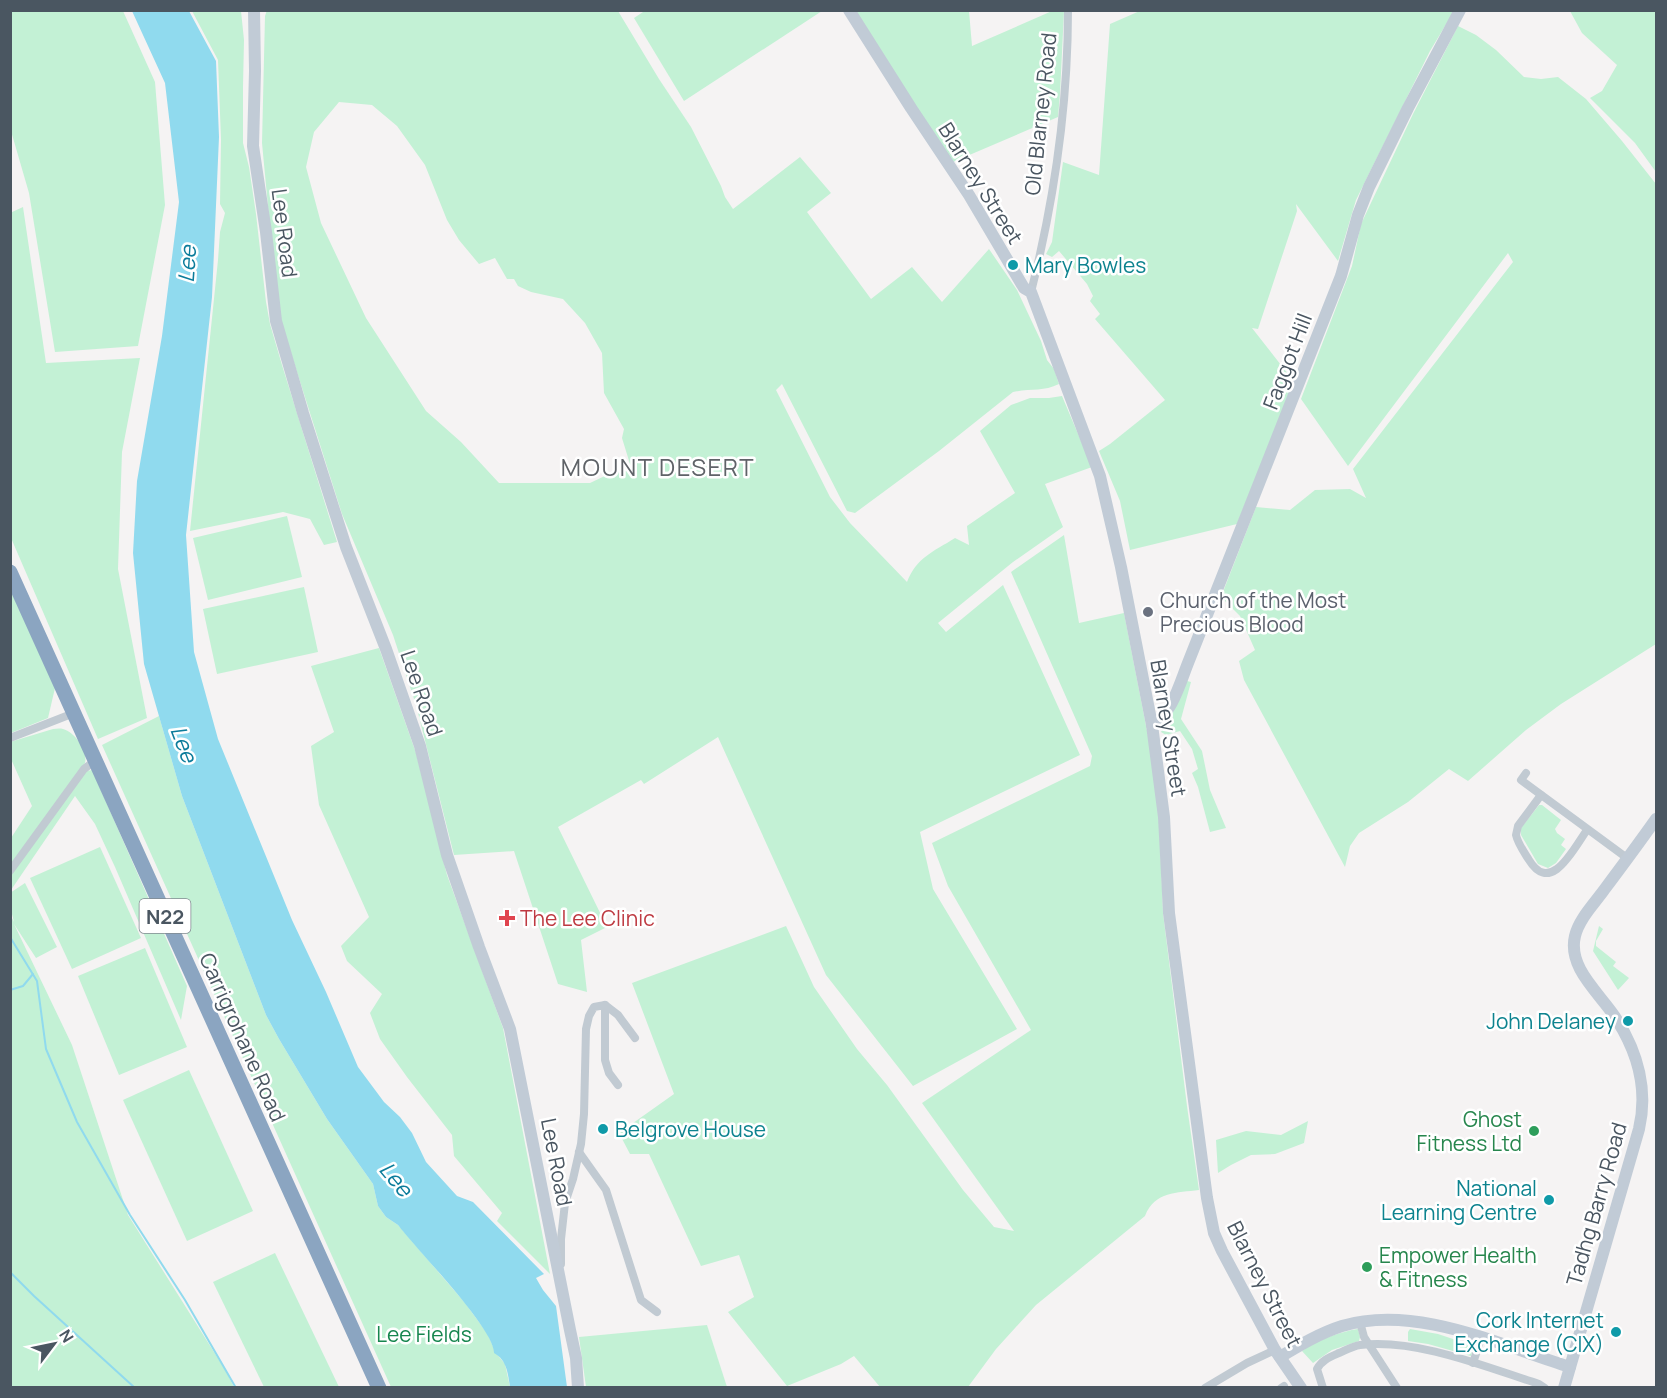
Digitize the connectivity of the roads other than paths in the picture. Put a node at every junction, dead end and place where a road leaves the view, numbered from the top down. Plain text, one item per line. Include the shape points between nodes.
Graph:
1 (254, 10) edge
2 (849, 10) edge
3 (1068, 10) edge
4 (1460, 10) edge
5 (1031, 292) junction
6 (10, 572) edge
7 (74, 713) junction
8 (1152, 725) junction
9 (10, 738) edge
10 (96, 760) junction
11 (1526, 773) dead end
12 (1541, 795) junction
13 (1656, 819) edge
14 (1587, 830) junction
15 (1627, 858) junction
16 (10, 871) edge
17 (605, 1005) junction
18 (635, 1038) dead end
19 (618, 1085) dead end
20 (579, 1152) junction
21 (560, 1276) junction
22 (657, 1312) dead end
23 (1360, 1322) junction
24 (1481, 1338) junction
25 (1370, 1345) junction
26 (1278, 1354) junction
27 (1473, 1363) junction
28 (1570, 1367) junction
29 (1218, 1384) edge
30 (379, 1388) edge
31 (578, 1388) edge
32 (1205, 1388) edge
33 (1301, 1388) edge
34 (1323, 1388) edge
35 (1397, 1388) edge
36 (1545, 1388) edge
37 (1564, 1388) edge

1 - 21 street, Lee Road via 253,146 276,321 346,547 420,746 447,855 510,1029
2 - 5 street, Blarney Street via 1024,288
3 - 5 street, Old Blarney Road via 1065,92 1057,154
4 - 8 street, Faggot Hill via 1369,187 1341,276 1188,663 1166,712
5 - 8 street, Blarney Street via 1105,490
6 - 7 highway, Carrigrohane Road / N22
7 - 9 street
7 - 10 highway, Carrigrohane Road / N22
8 - 26 street, Blarney Street via 1169,913 1207,1198 1216,1240
10 - 16 street via 84,769
10 - 30 highway, Carrigrohane Road / N22
11 - 12 street via 1521,780
12 - 14 street
12 - 14 street via 1518,826 1516,835 1536,869 1548,874 1558,869
13 - 15 street, Tadhg Barry Road
14 - 15 street
15 - 28 street, Tadhg Barry Road via 1574,938 1576,960 1582,972 1613,1013 1636,1059 1643,1103 1640,1127
17 - 18 street
17 - 19 street via 605,1060
17 - 20 street via 594,1007 586,1029
20 - 21 street via 565,1203
20 - 22 street via 606,1190 641,1300
21 - 31 street, Lee Road
23 - 24 street via 1411,1320
23 - 25 street
23 - 26 street via 1331,1330
24 - 27 street
24 - 28 street
25 - 27 street via 1404,1345
25 - 34 street via 1355,1346 1322,1362 1317,1369
25 - 35 street
26 - 29 street via 1247,1363
26 - 33 street, Blarney Street
27 - 36 street
28 - 37 street, Tadhg Barry Road
29 - 32 street

